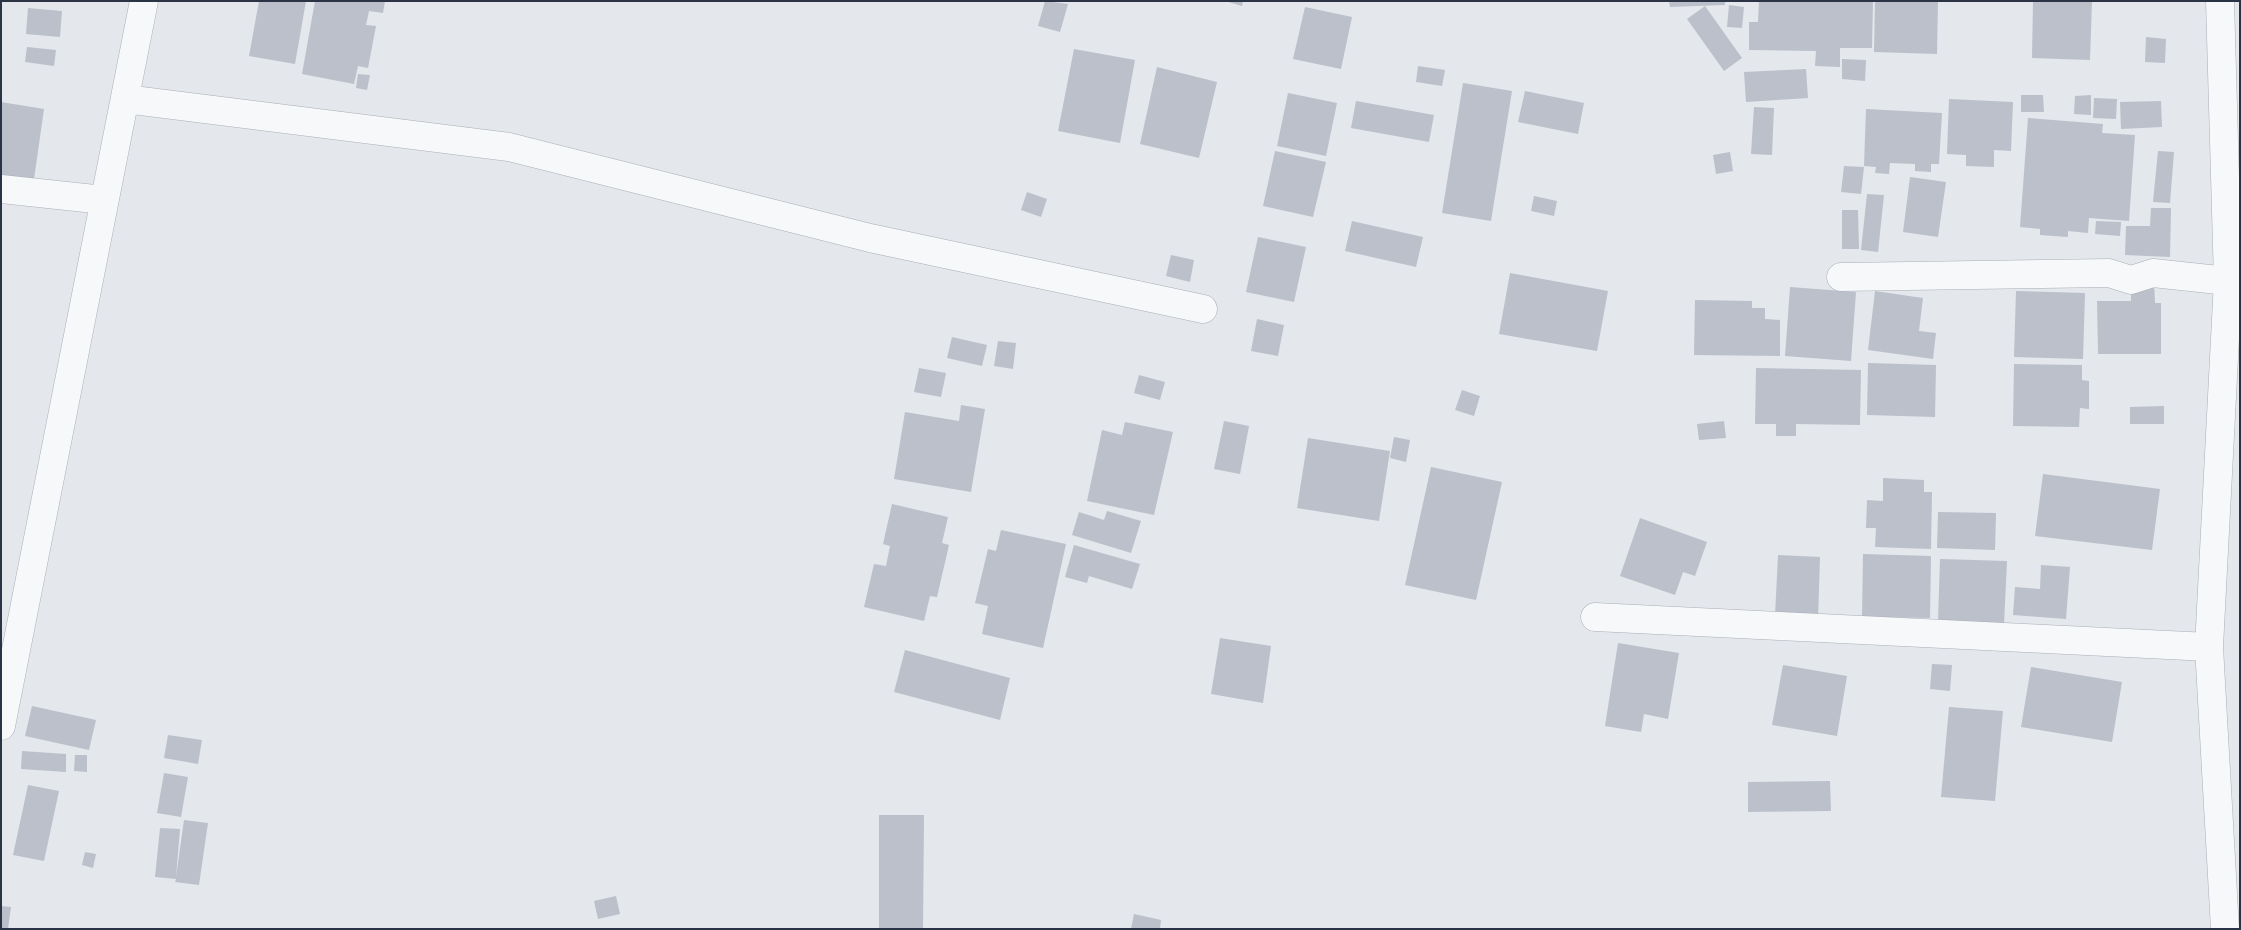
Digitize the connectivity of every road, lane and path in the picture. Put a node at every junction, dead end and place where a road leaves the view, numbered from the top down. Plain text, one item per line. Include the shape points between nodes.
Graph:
1 (144, 1) edge
2 (2220, 1) edge
3 (124, 99) junction
4 (1, 189) edge
5 (104, 200) junction
6 (1841, 277) dead end
7 (2228, 280) junction
8 (1203, 309) dead end
9 (1595, 617) dead end
10 (2209, 647) junction
11 (1, 726) edge
12 (2225, 929) edge

1 - 3 street
2 - 7 street
3 - 5 street
3 - 8 street via 509,147 870,238
4 - 5 street
5 - 11 street
6 - 7 street via 2109,273 2131,280 2153,273
7 - 10 street
9 - 10 street
10 - 12 street

